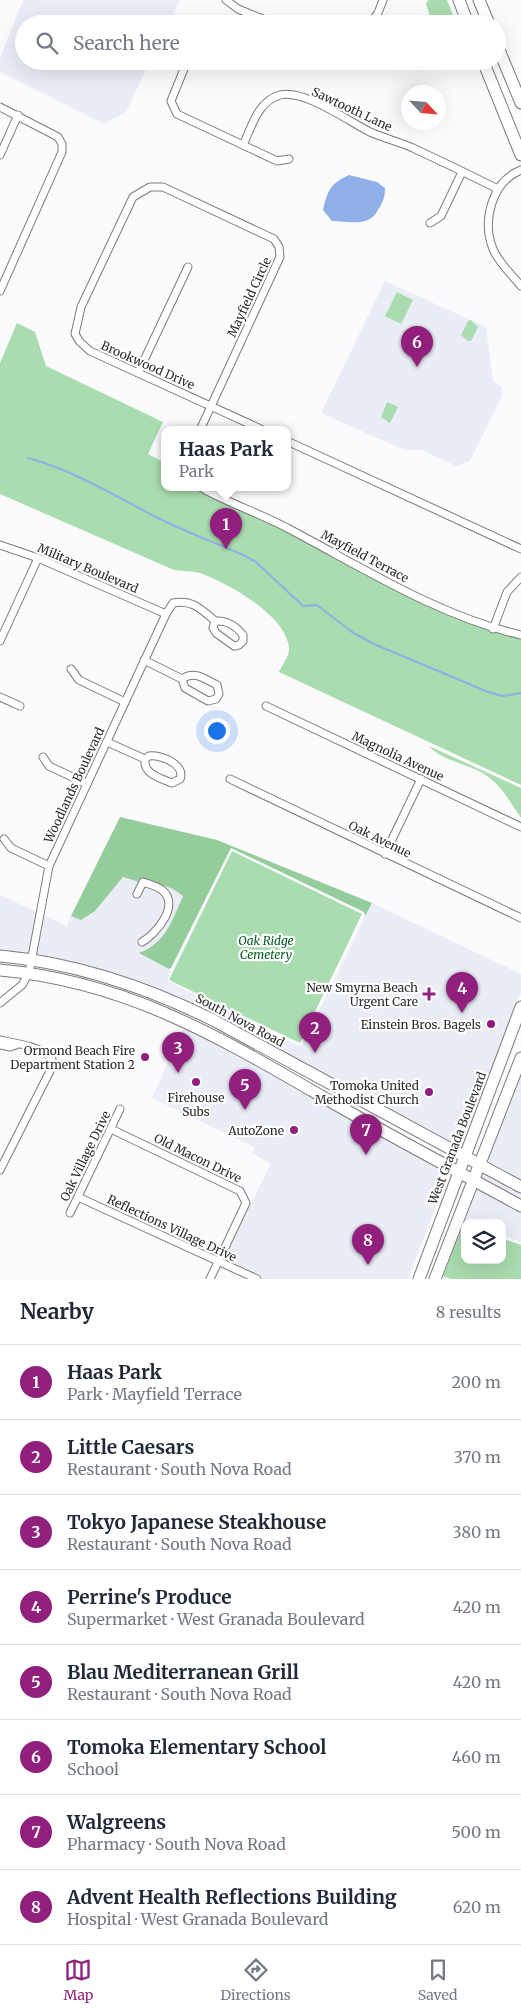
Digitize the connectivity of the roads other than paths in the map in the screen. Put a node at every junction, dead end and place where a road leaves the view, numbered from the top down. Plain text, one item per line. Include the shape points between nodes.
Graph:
1 (226, 0) edge
2 (383, 0) edge
3 (459, 0) edge
4 (479, 0) edge
5 (253, 15) edge
6 (377, 15) edge
7 (465, 15) edge
8 (485, 15) edge
9 (506, 67) edge
10 (185, 70) edge
11 (487, 70) edge
12 (521, 103) edge
13 (0, 106) edge
14 (18, 115) junction
15 (243, 145) junction
16 (521, 155) edge
17 (0, 156) edge
18 (289, 160) dead end
19 (521, 170) edge
20 (462, 172) junction
21 (150, 187) joint
22 (498, 189) junction
23 (430, 223) dead end
24 (188, 267) dead end
25 (2, 280) edge
26 (521, 286) edge
27 (0, 291) edge
28 (138, 372) junction
29 (211, 406) junction
30 (202, 426) edge
31 (254, 426) edge
32 (291, 443) edge
33 (208, 491) edge
34 (0, 545) edge
35 (521, 549) edge
36 (38, 558) junction
37 (521, 577) edge
38 (166, 614) junction
39 (215, 620) junction
40 (493, 629) junction
41 (521, 635) edge
42 (0, 641) edge
43 (144, 660) junction
44 (71, 669) dead end
45 (182, 679) junction
46 (0, 697) edge
47 (125, 702) junction
48 (20, 706) dead end
49 (266, 706) dead end
50 (107, 742) junction
51 (43, 757) dead end
52 (146, 759) junction
53 (230, 779) dead end
54 (421, 779) junction
55 (87, 784) junction
56 (521, 827) edge
57 (4, 839) dead end
58 (385, 854) junction
59 (49, 866) junction
60 (137, 894) dead end
61 (521, 918) edge
62 (142, 942) dead end
63 (0, 956) edge
64 (31, 960) junction
65 (0, 970) edge
66 (30, 973) junction
67 (0, 1003) edge
68 (521, 1007) edge
69 (189, 1008) junction
70 (183, 1020) junction
71 (0, 1040) edge
72 (0, 1045) edge
73 (16, 1045) junction
74 (521, 1058) edge
75 (519, 1072) edge
76 (303, 1085) junction
77 (334, 1086) junction
78 (120, 1109) dead end
79 (111, 1129) junction
80 (465, 1156) junction
81 (478, 1164) junction
82 (0, 1170) edge
83 (459, 1172) junction
84 (472, 1179) junction
85 (521, 1187) edge
86 (78, 1196) junction
87 (521, 1206) edge
88 (70, 1213) dead end
89 (218, 1261) junction
90 (210, 1279) edge
91 (257, 1279) edge
92 (419, 1279) edge
93 (434, 1279) edge

1 - 5 street
2 - 6 street
3 - 7 main road
4 - 8 main road
9 - 12 main road
10 - 15 street via 172,95 173,110
11 - 16 main road
13 - 14 street
14 - 17 street
14 - 25 street via 58,137 62,152
15 - 18 street via 277,161
15 - 20 street, Sawtooth Lane via 259,110 272,98 289,94
19 - 22 street
20 - 22 street, Sawtooth Lane
20 - 23 street via 441,216
21 - 28 street, Brookwood Drive via 133,196 81,307 75,334 90,351
21 - 29 street, Mayfield Circle via 163,187 274,239 280,247 280,257
22 - 26 street via 487,220 490,238 494,251
24 - 28 street
25 - 27 street
28 - 29 street, Brookwood Drive
29 - 30 street
29 - 31 street, Brookwood Drive
32 - 35 street
33 - 40 street, Mayfield Terrace via 288,528 416,596
34 - 36 street, Military Boulevard
36 - 38 street, Military Boulevard
36 - 42 street
37 - 40 street via 508,592
38 - 39 street via 173,603 184,600
38 - 43 street, Woodlands Boulevard
39 - 39 street via 213,628 216,633 234,646 243,641 238,628 225,620
40 - 41 street, Mayfield Terrace
43 - 45 street
43 - 47 street, Woodlands Boulevard
44 - 47 street via 80,680
45 - 45 street via 184,688 208,701 216,699 219,694 217,685 196,675
46 - 48 street
47 - 50 street, Woodlands Boulevard
49 - 54 street, Magnolia Avenue
50 - 52 street
50 - 55 street, Woodlands Boulevard
51 - 55 street via 49,766
52 - 52 street via 148,772 172,783 180,779 179,766 154,755
53 - 58 street, Oak Avenue
54 - 56 street, Magnolia Avenue
54 - 58 street
55 - 59 street, Woodlands Boulevard
57 - 59 street via 11,848
58 - 61 street, Oak Avenue
59 - 64 street, Woodlands Boulevard
60 - 62 street via 143,882 162,890 167,897 168,908 161,926
63 - 64 main road, South Nova Road
64 - 66 street, Woodlands Boulevard
64 - 69 main road, South Nova Road via 106,976
65 - 66 main road
66 - 67 street
66 - 70 main road via 108,990
68 - 80 main road, West Granada Boulevard
69 - 70 street
69 - 77 main road, South Nova Road
70 - 76 main road
71 - 73 street
72 - 73 street
73 - 82 street via 40,1049 52,1059 50,1071
74 - 75 main road
75 - 81 main road
76 - 77 main road
76 - 83 main road
77 - 80 main road, South Nova Road
78 - 79 street, Oak Village Drive
79 - 86 street, Oak Village Drive
79 - 89 street, Old Macon Drive via 240,1191 246,1203
80 - 81 main road, South Nova Road
80 - 83 main road, West Granada Boulevard
81 - 84 main road
81 - 85 main road, South Nova Road
83 - 84 main road
83 - 92 main road, West Granada Boulevard
84 - 87 main road
84 - 93 main road
86 - 88 street, Oak Village Drive
86 - 89 street, Reflections Village Drive
89 - 90 street, Old Macon Drive
89 - 91 street, Reflections Village Drive

